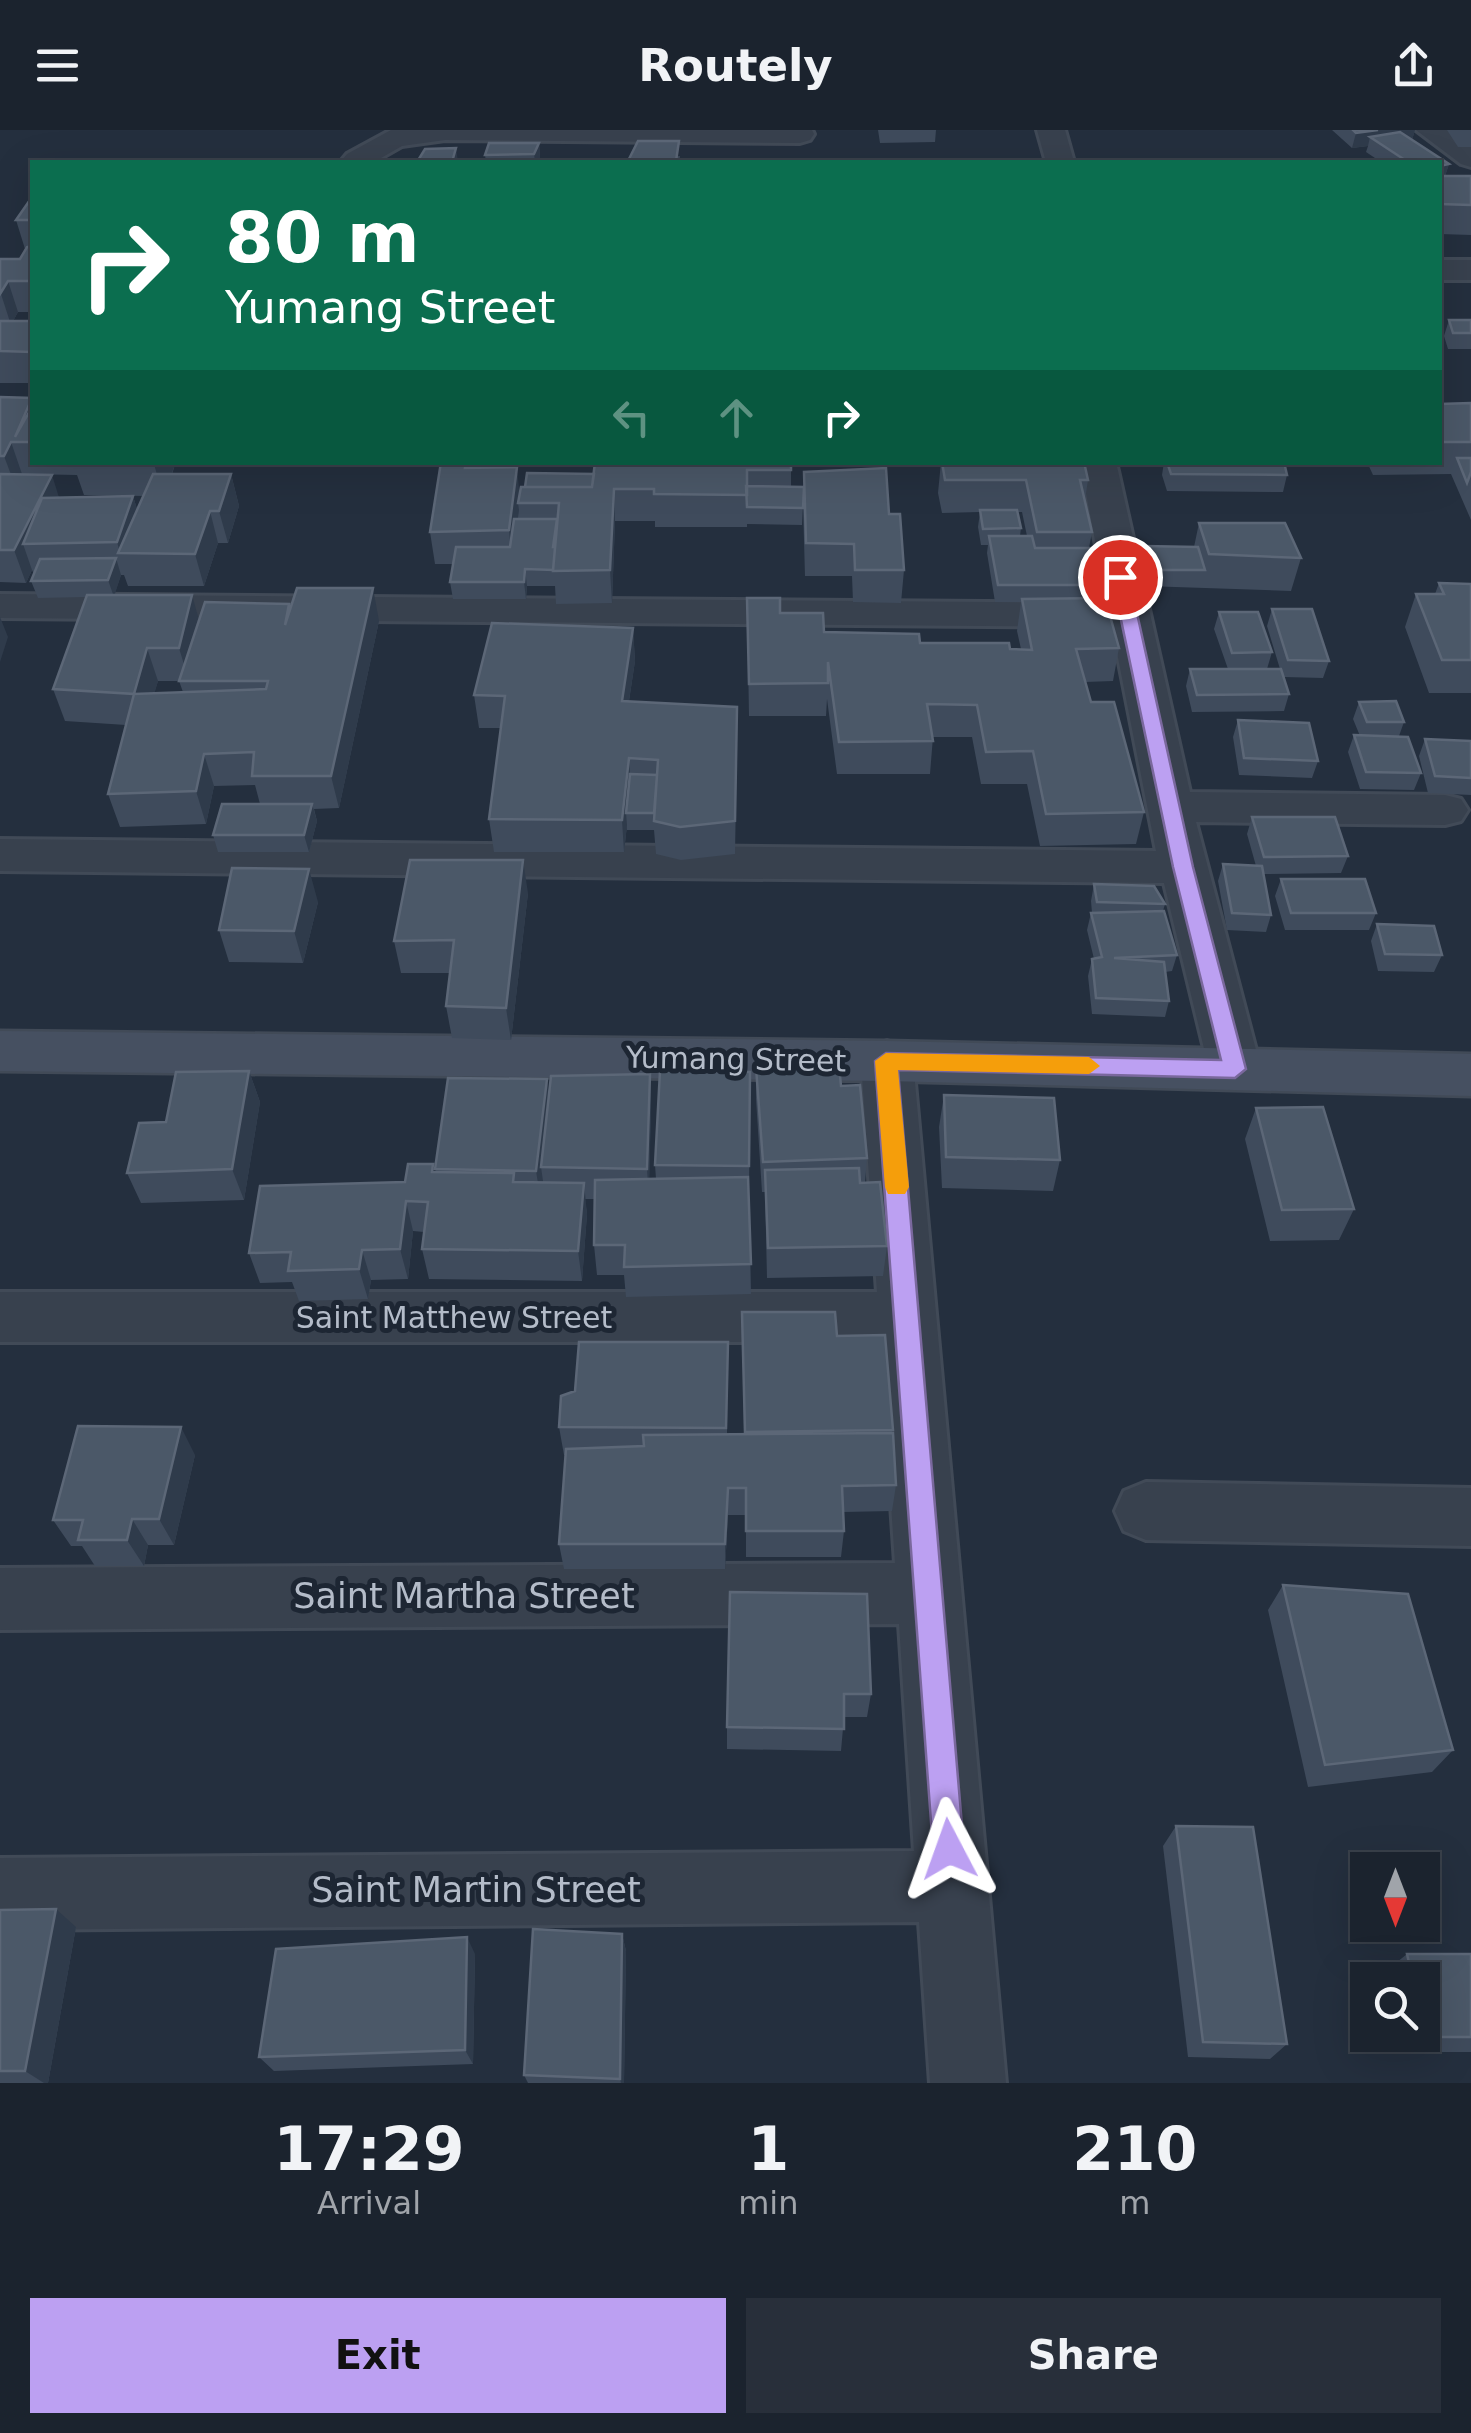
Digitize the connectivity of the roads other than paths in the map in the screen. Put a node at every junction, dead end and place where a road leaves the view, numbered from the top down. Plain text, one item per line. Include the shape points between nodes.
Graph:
1 (1051, 130) edge
2 (1430, 130) edge
3 (800, 142) edge
4 (1471, 158) edge
5 (357, 160) dead end
6 (1059, 160) edge
7 (1442, 270) edge
8 (1471, 270) edge
9 (1099, 465) edge
10 (0, 606) edge
11 (1128, 615) junction
12 (1171, 806) junction
13 (1445, 810) dead end
14 (0, 855) edge
15 (1183, 867) junction
16 (0, 1051) edge
17 (886, 1061) junction
18 (1235, 1069) junction
19 (1471, 1075) edge
20 (0, 1317) edge
21 (907, 1317) junction
22 (1146, 1512) dead end
23 (1471, 1516) edge
24 (929, 1593) junction
25 (0, 1599) edge
26 (952, 1886) junction
27 (0, 1894) edge
28 (968, 2083) edge

1 - 6 street
2 - 4 street
3 - 5 street via 434,132 394,138
7 - 8 street
9 - 11 street
10 - 11 street
11 - 12 street
12 - 13 street
12 - 15 street
14 - 15 street
15 - 18 street
16 - 17 main road, Yumang Street
17 - 18 main road, Yumang Street
17 - 21 street
18 - 19 main road, Yumang Street
20 - 21 street, Saint Matthew Street
21 - 24 street
22 - 23 street
24 - 25 street, Saint Martha Street
24 - 26 street
26 - 27 street, Saint Martin Street
26 - 28 street

